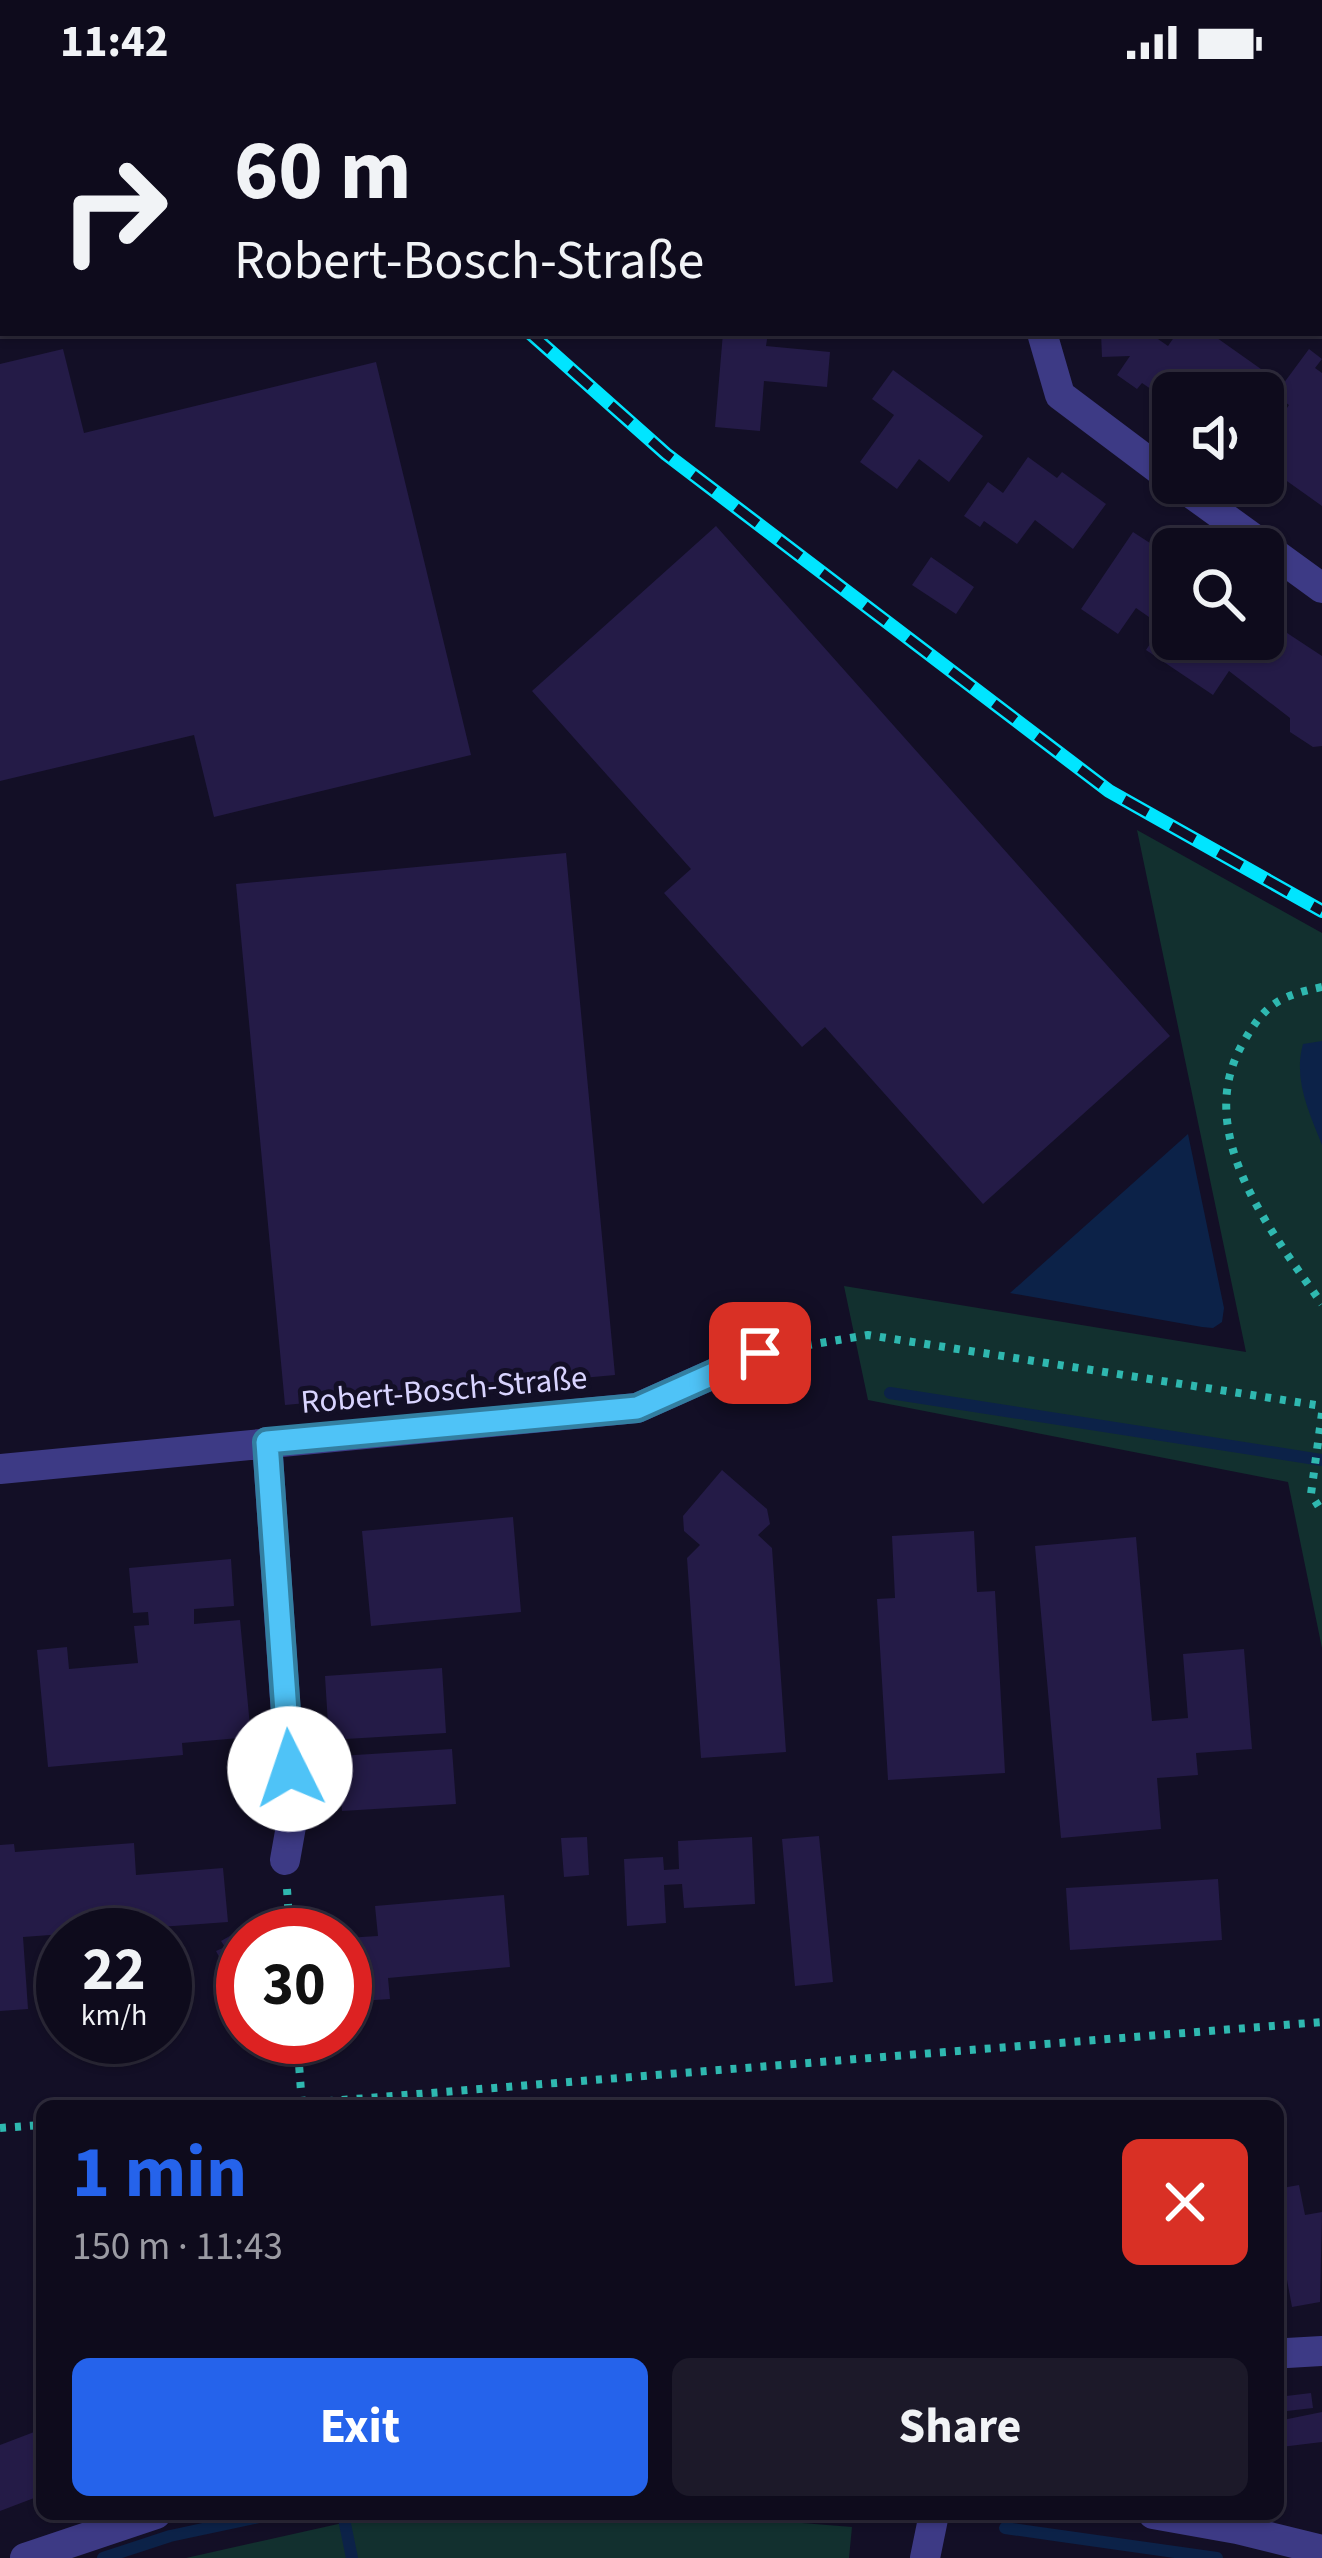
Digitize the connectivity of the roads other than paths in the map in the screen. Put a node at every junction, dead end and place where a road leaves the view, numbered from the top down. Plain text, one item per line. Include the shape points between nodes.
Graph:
1 (1043, 336) edge
2 (1152, 465) edge
3 (1206, 504) edge
4 (1322, 587) edge
5 (760, 1353) road end
6 (267, 1442) junction
7 (0, 1469) edge
8 (285, 1860) road end
9 (1322, 2350) edge
10 (1287, 2353) dead end
11 (138, 2520) edge
12 (933, 2520) edge
13 (1187, 2520) edge
14 (1322, 2550) edge
15 (25, 2558) edge
16 (925, 2558) edge

1 - 2 street via 1060,395
3 - 4 street
5 - 6 street, Robert-Bosch-Straße via 637,1408
6 - 7 street, Robert-Bosch-Straße
6 - 8 street, Robert-Bosch-Straße via 293,1815
9 - 10 street
11 - 15 street
12 - 16 street
13 - 14 street

